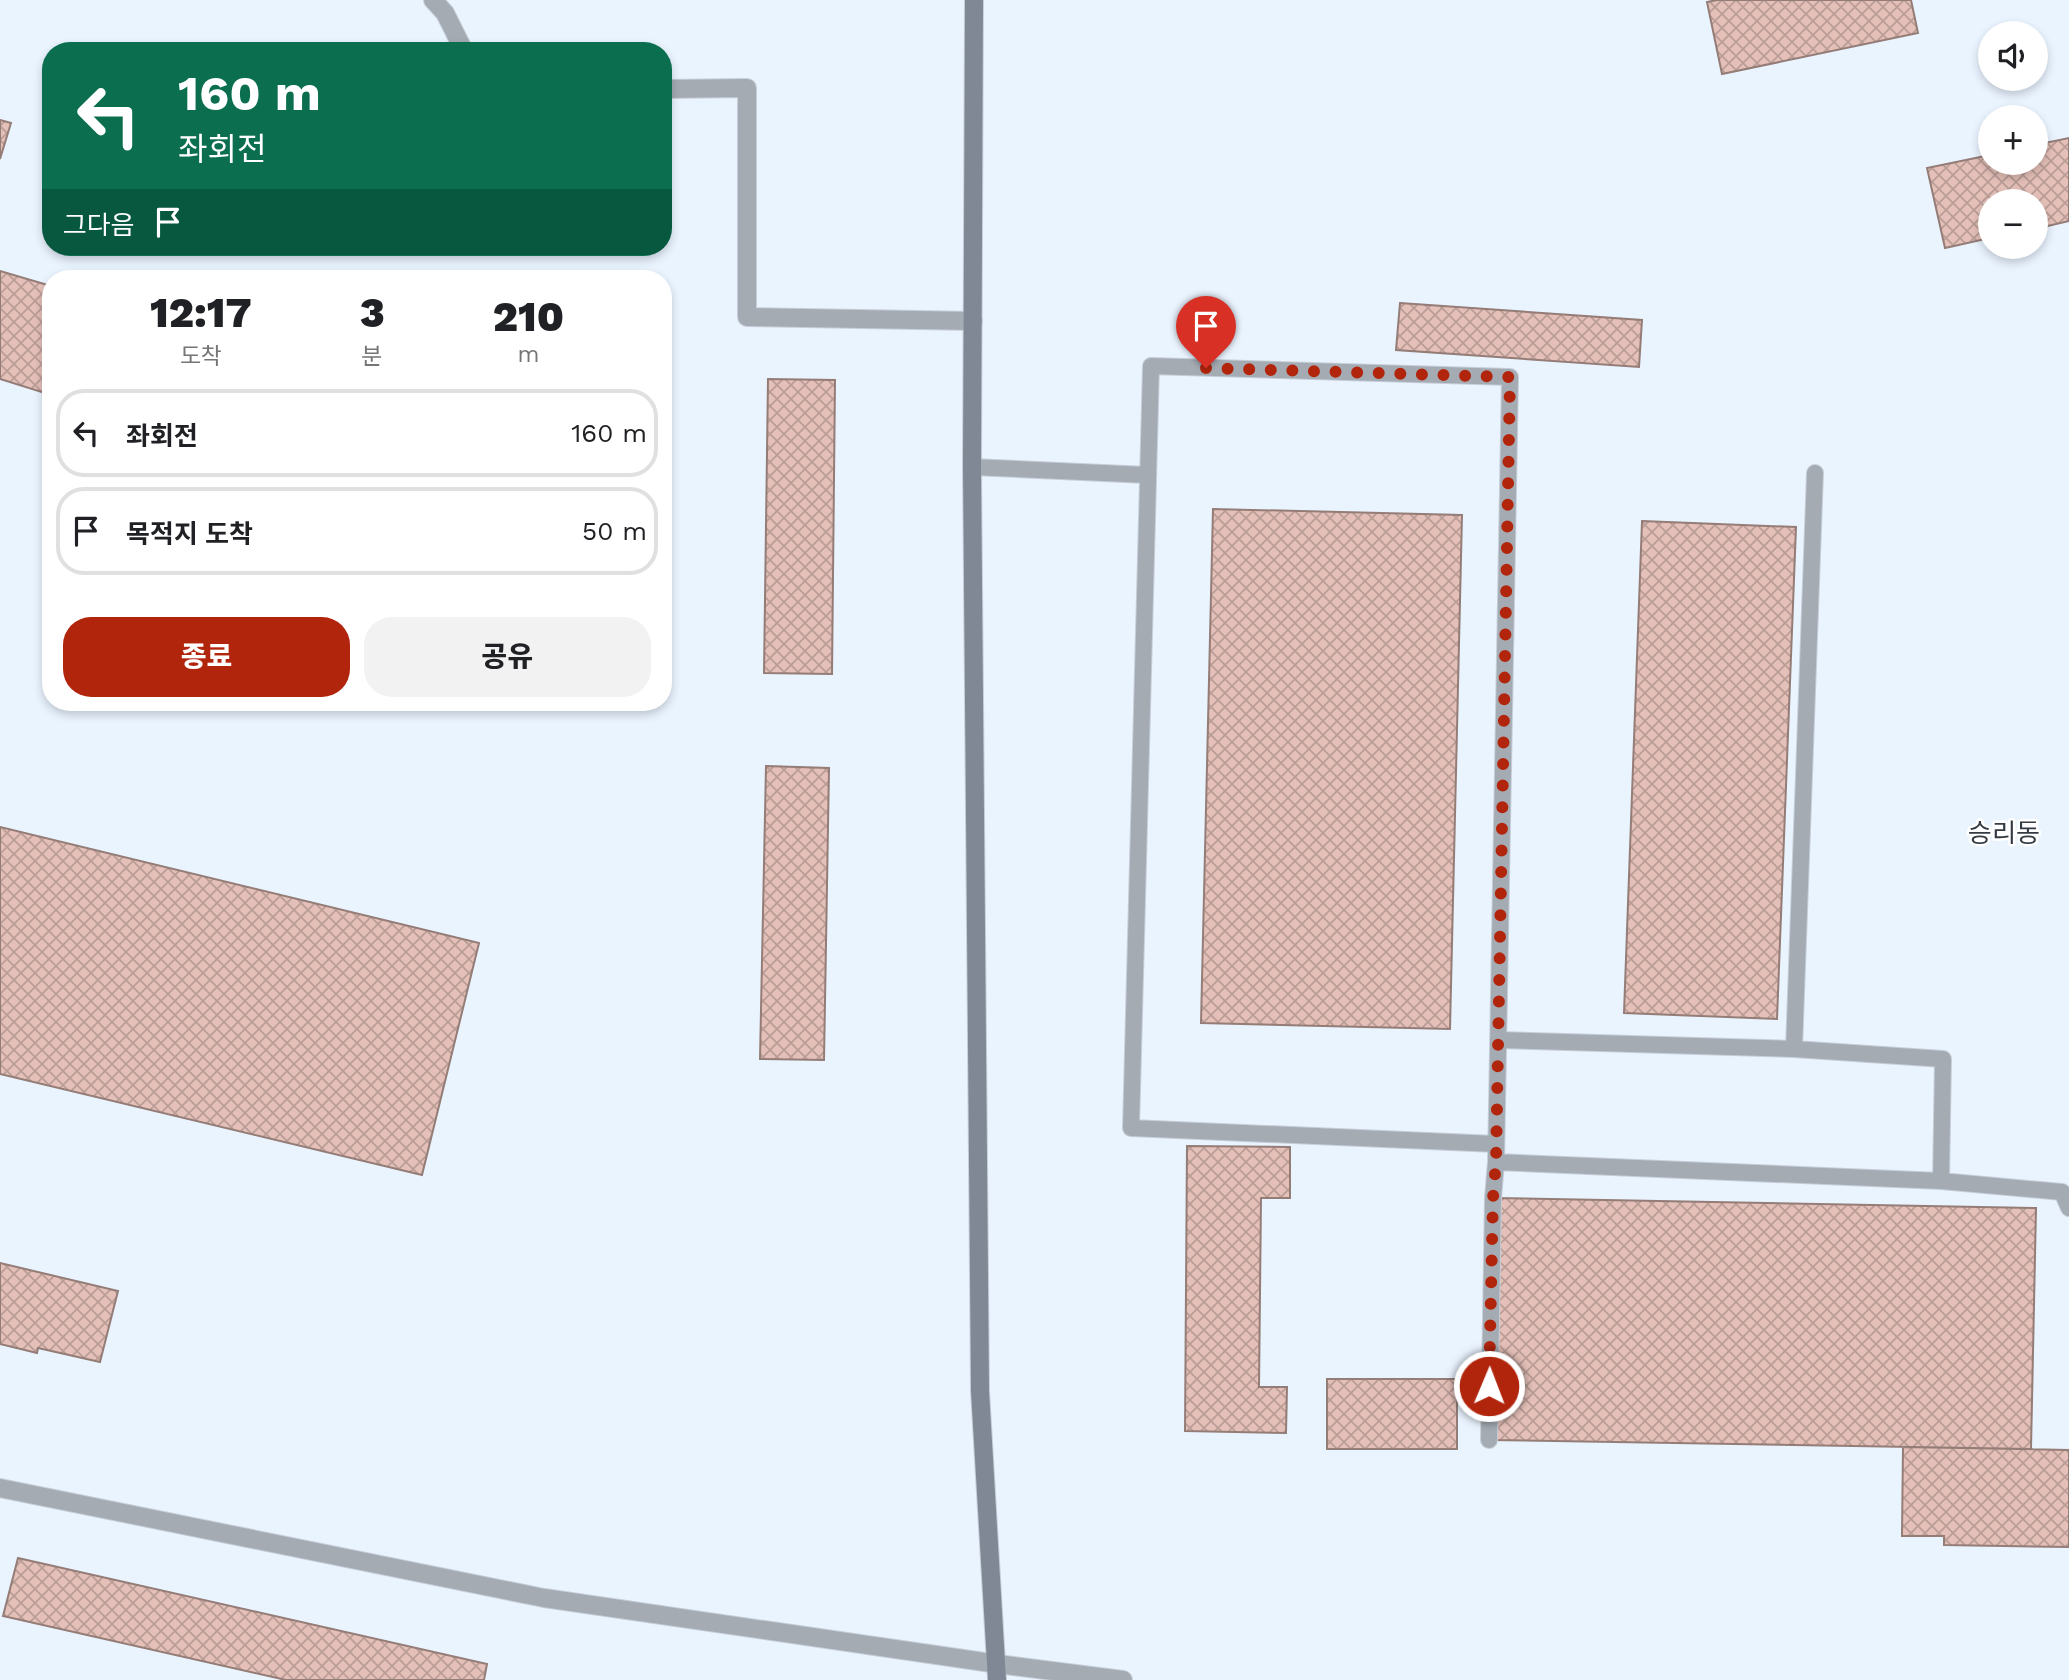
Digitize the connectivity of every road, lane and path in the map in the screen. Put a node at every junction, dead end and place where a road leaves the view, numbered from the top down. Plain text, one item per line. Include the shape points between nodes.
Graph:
1 (433, 0) edge
2 (974, 0) edge
3 (460, 42) edge
4 (672, 89) edge
5 (973, 321) junction
6 (972, 467) junction
7 (1815, 473) dead end
8 (1147, 475) junction
9 (1498, 1040) junction
10 (1794, 1049) junction
11 (1496, 1144) junction
12 (1496, 1162) junction
13 (1941, 1181) junction
14 (2069, 1208) edge
15 (1489, 1440) dead end
16 (0, 1488) edge
17 (998, 1672) edge
18 (1123, 1680) edge

1 - 3 street
2 - 5 main road
4 - 5 street via 747,88 747,317
5 - 6 main road
6 - 8 lane
6 - 17 main road via 980,1391
7 - 10 lane
8 - 9 lane via 1151,366 1510,377
8 - 11 lane via 1131,1128
9 - 10 lane
9 - 11 lane
10 - 13 lane via 1943,1059
11 - 12 lane
12 - 13 lane
12 - 15 lane
13 - 14 lane via 2062,1192
16 - 17 street via 544,1598
17 - 18 street

